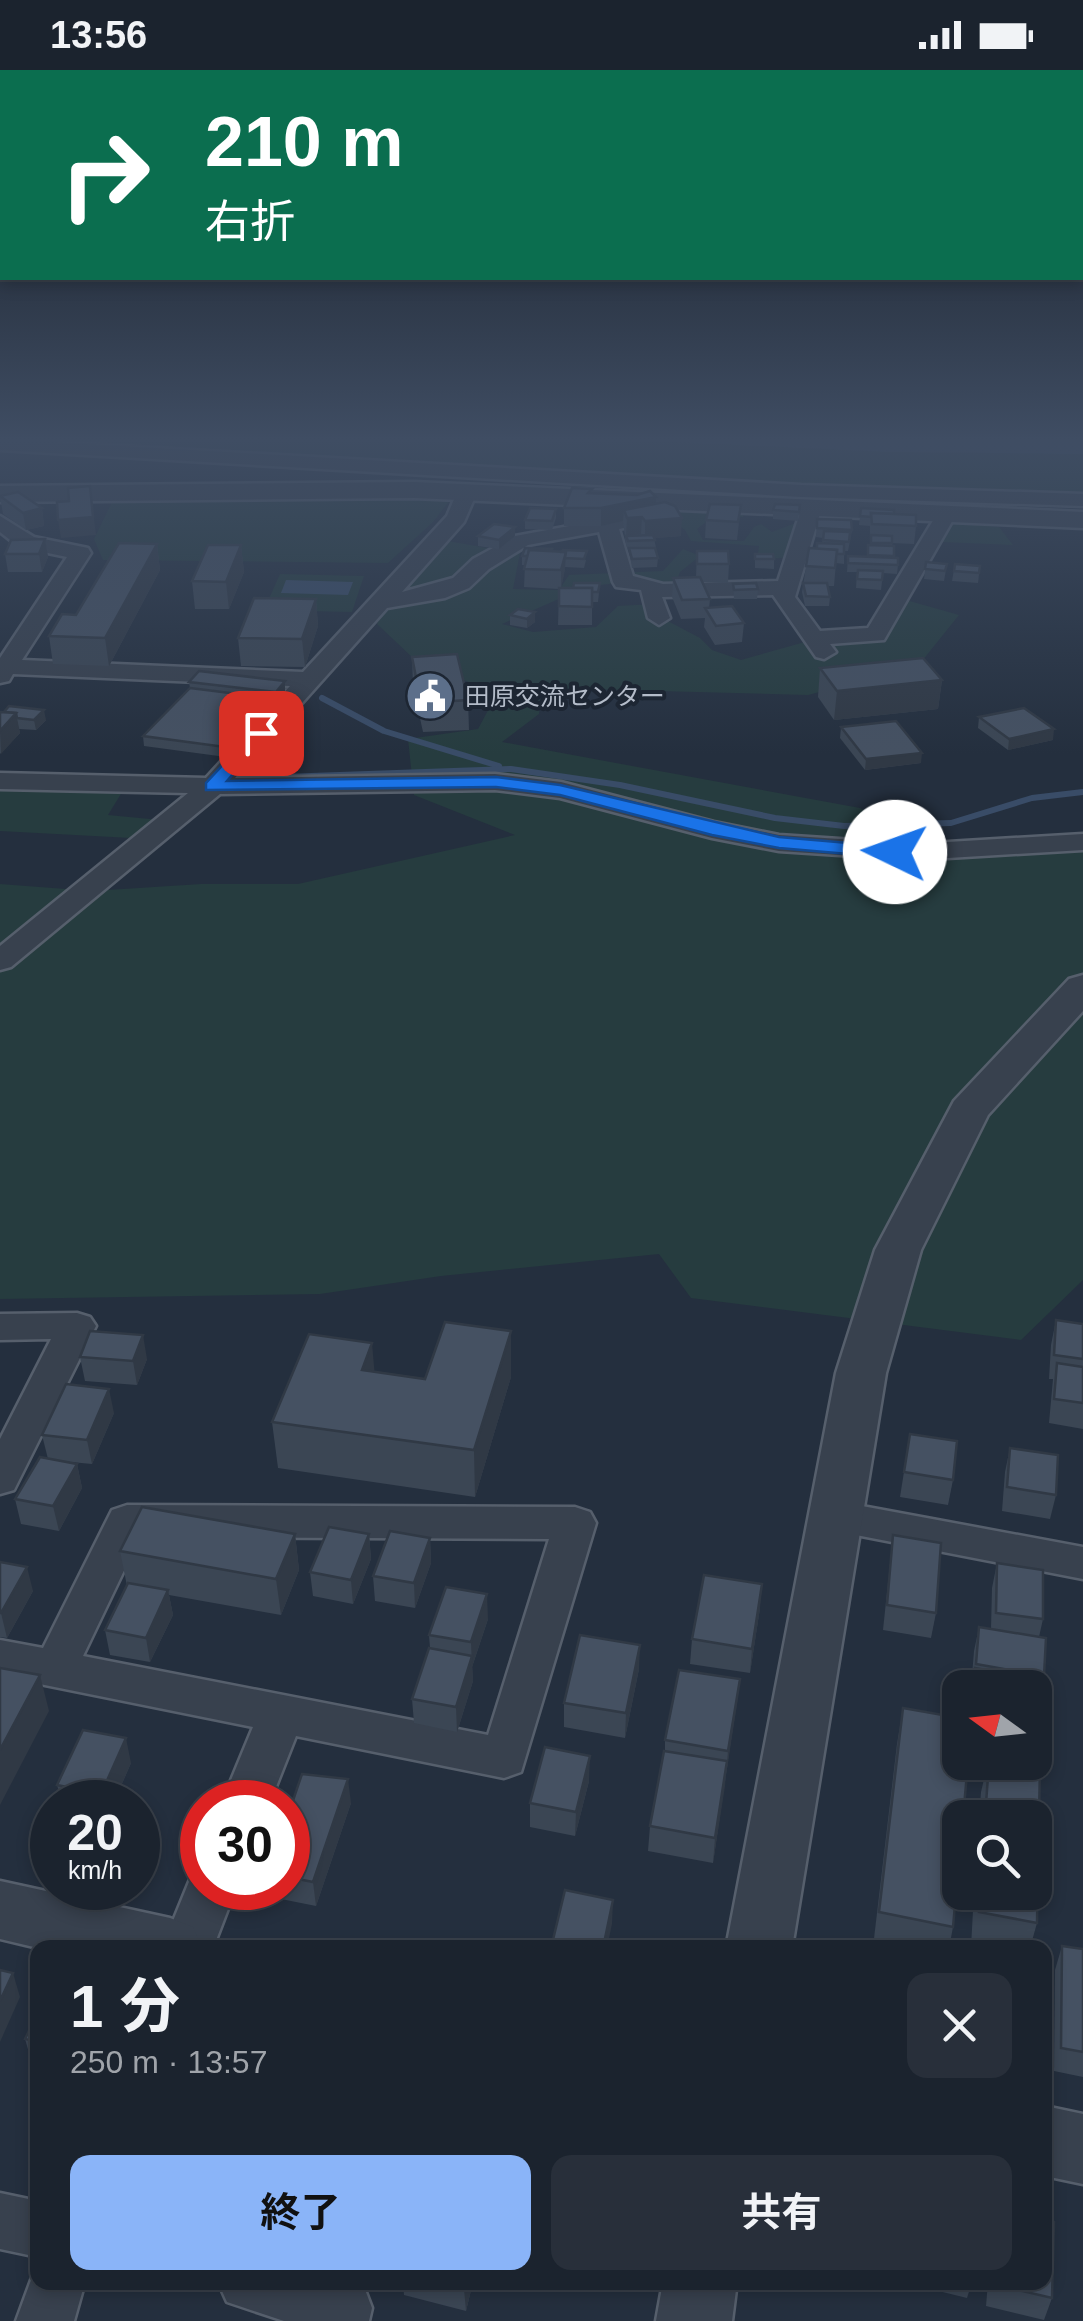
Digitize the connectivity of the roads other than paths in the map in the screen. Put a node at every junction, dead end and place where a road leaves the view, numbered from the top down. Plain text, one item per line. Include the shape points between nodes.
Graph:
1 (37, 544) edge
2 (433, 544) edge
3 (515, 544) edge
4 (613, 544) edge
5 (801, 544) edge
6 (929, 544) edge
7 (787, 588) junction
8 (652, 591) junction
9 (377, 602) junction
10 (659, 618) dead end
11 (4, 671) edge
12 (310, 680) junction
13 (0, 781) edge
14 (212, 786) junction
15 (1083, 842) edge
16 (0, 962) edge
17 (1083, 986) edge
18 (0, 1326) edge
19 (0, 1479) edge
20 (835, 1517) junction
21 (1083, 1562) edge
22 (0, 1658) edge
23 (55, 1669) junction
24 (282, 1713) junction
25 (255, 1780) edge
26 (0, 1910) edge
27 (202, 1910) edge
28 (134, 1940) edge
29 (190, 1940) edge
30 (760, 1940) edge
31 (1052, 2142) edge
32 (1083, 2149) edge
33 (0, 2221) edge
34 (30, 2227) edge
35 (54, 2290) edge
36 (276, 2290) edge
37 (699, 2290) edge
38 (46, 2321) edge
39 (340, 2321) edge
40 (694, 2321) edge

1 - 11 street via 80,553
2 - 9 street
3 - 9 street via 461,583
4 - 8 street via 624,582 654,585
5 - 7 street
6 - 7 street via 876,636 819,645 784,597
7 - 8 street
8 - 10 street
9 - 12 street
11 - 12 street
12 - 14 street
13 - 14 street
14 - 15 street via 496,782 560,790 779,843 852,850
14 - 16 street
17 - 20 street via 969,1110 898,1250 861,1374
18 - 19 street via 76,1326
20 - 21 street
20 - 30 street
22 - 23 street
23 - 24 street
23 - 24 street via 127,1521 575,1523 504,1758
24 - 25 street
26 - 28 street
27 - 29 street
31 - 32 street
33 - 34 street
35 - 38 street
36 - 39 street via 342,2308
37 - 40 street

